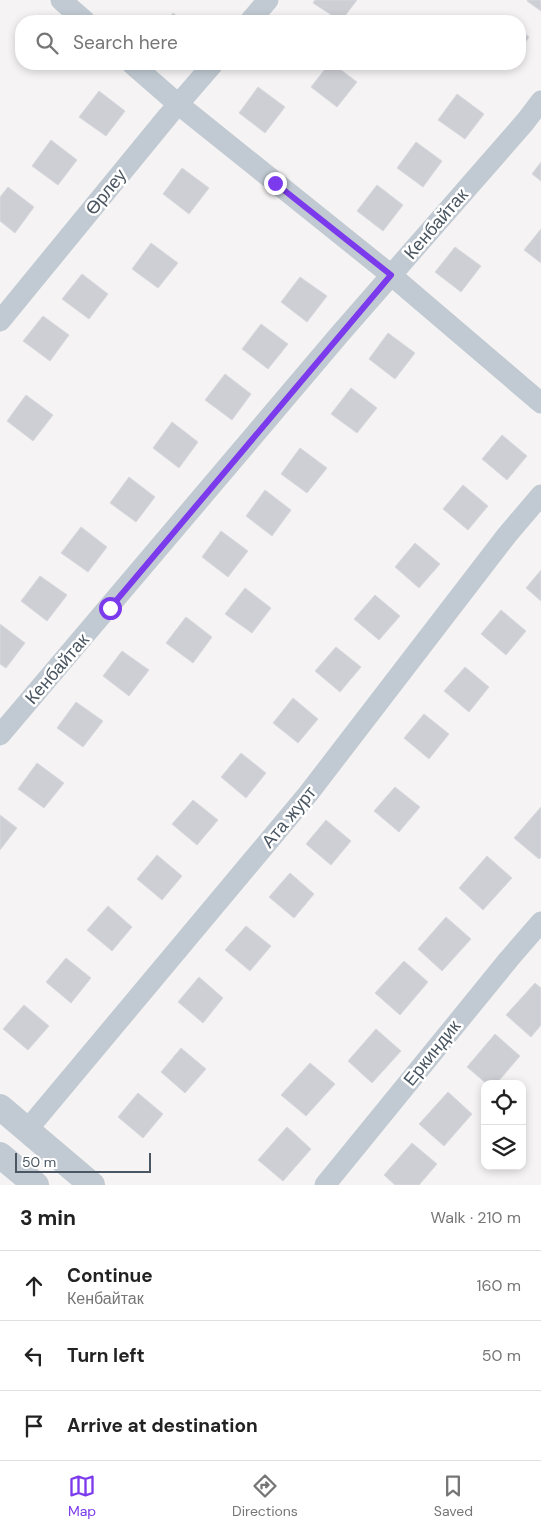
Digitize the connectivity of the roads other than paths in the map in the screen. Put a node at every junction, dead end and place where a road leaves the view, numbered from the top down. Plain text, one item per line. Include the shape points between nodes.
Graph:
1 (61, 0) edge
2 (268, 0) edge
3 (78, 15) edge
4 (255, 15) edge
5 (139, 70) edge
6 (208, 70) edge
7 (541, 101) edge
8 (178, 104) junction
9 (391, 275) junction
10 (0, 322) edge
11 (541, 403) edge
12 (541, 495) edge
13 (0, 736) edge
14 (541, 922) edge
15 (0, 1108) edge
16 (27, 1130) junction
17 (1, 1158) edge
18 (36, 1185) edge
19 (92, 1185) edge
20 (325, 1185) edge

1 - 3 street
2 - 4 street
5 - 8 street
6 - 8 street, Өрлеу
7 - 9 street, Кенбайтак
8 - 9 street
8 - 10 street, Өрлеу
9 - 11 street
9 - 13 street, Кенбайтак
12 - 16 street, Ата журт via 308,794
14 - 20 street, Еркиндик
15 - 16 street
16 - 19 street
17 - 18 street

